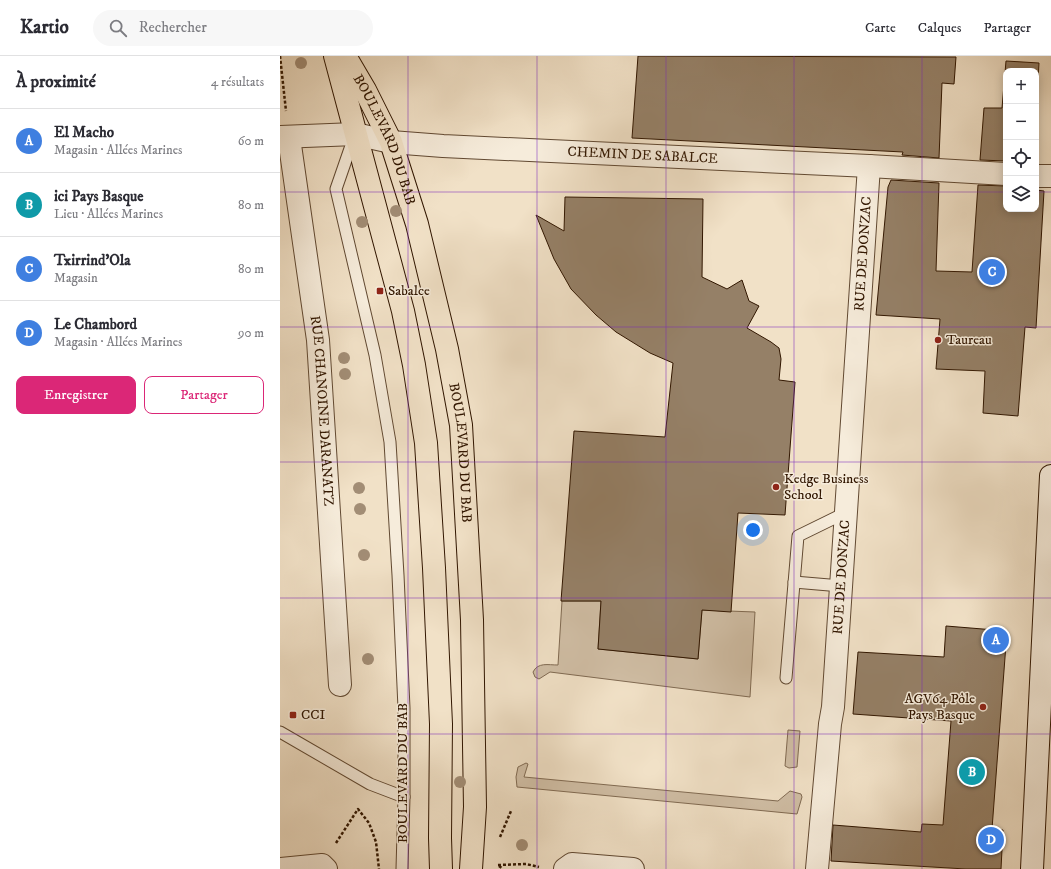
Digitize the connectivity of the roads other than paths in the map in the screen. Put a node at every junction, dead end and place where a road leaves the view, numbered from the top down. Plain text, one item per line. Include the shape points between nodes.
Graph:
1 (335, 56) edge
2 (345, 56) edge
3 (355, 134) junction
4 (284, 138) edge
5 (391, 142) junction
6 (869, 166) junction
7 (1003, 174) edge
8 (1039, 176) edge
9 (1051, 176) edge
10 (1051, 476) edge
11 (845, 513) junction
12 (794, 582) junction
13 (841, 586) junction
14 (786, 678) dead end
15 (340, 685) dead end
16 (280, 732) edge
17 (404, 797) junction
18 (280, 869) edge
19 (326, 869) edge
20 (402, 869) edge
21 (441, 869) edge
22 (471, 869) edge
23 (565, 869) edge
24 (633, 869) edge
25 (817, 869) edge
26 (1032, 869) edge

1 - 3 main road, BOULEVARD DU BAB
2 - 5 main road, BOULEVARD DU BAB
3 - 4 street, CHEMIN DE SABALCE
3 - 5 street, CHEMIN DE SABALCE
3 - 17 lane, BOULEVARD DU BAB via 336,189 375,355 390,442 404,700
3 - 21 main road, BOULEVARD DU BAB via 403,311 426,443 441,724
4 - 15 street, RUE CHANOINE DARANATZ via 318,340
5 - 6 street, CHEMIN DE SABALCE
5 - 22 main road, BOULEVARD DU BAB via 416,224 447,349 461,425 472,627 475,807
6 - 7 street, CHEMIN DE SABALCE
6 - 11 street, RUE DE DONZAC
8 - 9 street
10 - 26 street
11 - 12 lane via 798,536
11 - 13 street, RUE DE DONZAC
12 - 13 lane
12 - 14 lane
13 - 25 street, RUE DE DONZAC
16 - 17 lane via 370,784
17 - 20 lane, BOULEVARD DU BAB
18 - 19 street via 322,865
23 - 24 street via 572,864

